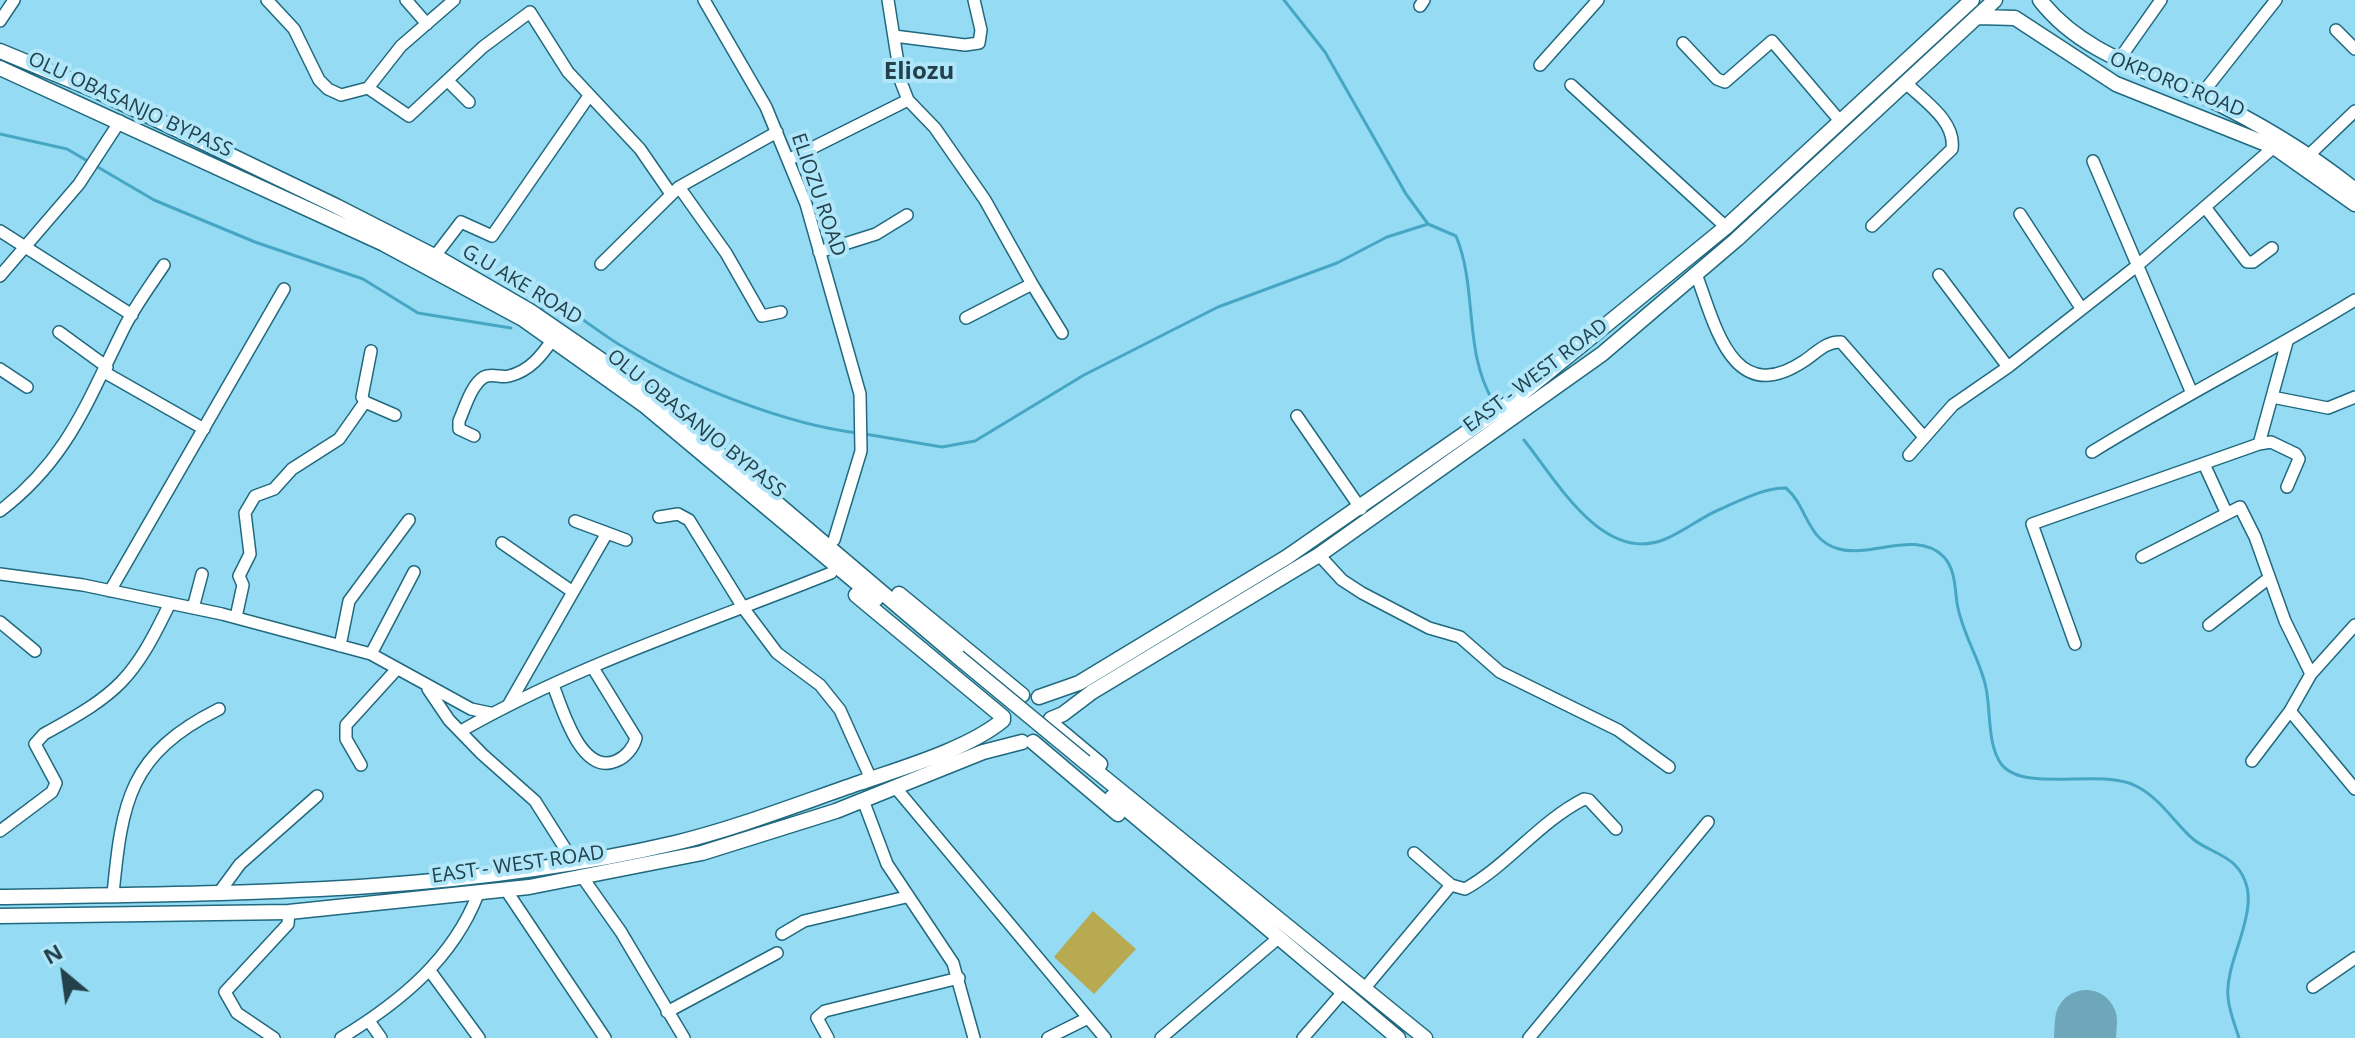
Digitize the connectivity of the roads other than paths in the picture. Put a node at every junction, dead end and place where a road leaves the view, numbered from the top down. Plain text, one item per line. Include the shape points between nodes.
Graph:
1 (14, 0) edge
2 (267, 0) edge
3 (406, 0) edge
4 (454, 0) edge
5 (704, 0) edge
6 (888, 0) edge
7 (974, 0) edge
8 (1598, 0) edge
9 (1972, 0) edge
10 (1995, 0) edge
11 (2040, 0) edge
12 (2161, 0) edge
13 (2276, 0) edge
14 (2050, 13) junction
15 (1979, 17) junction
16 (0, 21) edge
17 (427, 24) junction
18 (2033, 30) junction
19 (2336, 30) dead end
20 (894, 36) junction
21 (1683, 43) dead end
22 (2355, 49) edge
23 (0, 51) edge
24 (2118, 61) junction
25 (1540, 65) dead end
26 (0, 68) edge
27 (448, 81) junction
28 (1906, 83) junction
29 (1571, 85) dead end
30 (368, 88) junction
31 (2201, 95) junction
32 (589, 96) junction
33 (908, 100) junction
34 (469, 102) dead end
35 (2355, 111) edge
36 (120, 121) junction
37 (1840, 121) junction
38 (777, 132) junction
39 (2274, 147) junction
40 (2309, 155) junction
41 (788, 160) junction
42 (2093, 161) dead end
43 (675, 190) junction
44 (2355, 190) edge
45 (2355, 204) edge
46 (2205, 207) junction
47 (2020, 214) dead end
48 (907, 215) dead end
49 (1872, 226) dead end
50 (1726, 227) junction
51 (0, 231) edge
52 (22, 248) junction
53 (2272, 248) dead end
54 (819, 252) junction
55 (435, 256) junction
56 (601, 264) dead end
57 (164, 265) dead end
58 (2138, 265) junction
59 (1696, 274) junction
60 (1939, 275) dead end
61 (0, 276) edge
62 (1032, 284) junction
63 (284, 289) dead end
64 (2355, 300) edge
65 (2081, 308) junction
66 (781, 312) dead end
67 (132, 315) junction
68 (966, 318) dead end
69 (59, 332) dead end
70 (1062, 333) dead end
71 (553, 339) junction
72 (2287, 342) junction
73 (371, 351) dead end
74 (2008, 367) junction
75 (0, 369) edge
76 (106, 370) junction
77 (27, 387) dead end
78 (2191, 391) junction
79 (2272, 397) junction
80 (2355, 397) edge
81 (365, 402) junction
82 (395, 415) dead end
83 (1297, 416) dead end
84 (204, 429) junction
85 (474, 436) dead end
86 (1924, 437) junction
87 (2259, 444) junction
88 (705, 447) junction
89 (2092, 452) dead end
90 (1909, 455) dead end
91 (2204, 464) junction
92 (2287, 487) dead end
93 (1361, 509) junction
94 (0, 511) edge
95 (2226, 512) junction
96 (659, 517) dead end
97 (409, 520) dead end
98 (575, 521) dead end
99 (607, 533) junction
100 (626, 540) dead end
101 (834, 540) junction
102 (502, 543) dead end
103 (1319, 555) junction
104 (2142, 557) dead end
105 (414, 572) dead end
106 (831, 573) junction
107 (0, 574) edge
108 (202, 574) dead end
109 (2269, 578) junction
110 (110, 591) junction
111 (573, 592) junction
112 (170, 603) junction
113 (193, 608) junction
114 (744, 609) junction
115 (236, 617) junction
116 (0, 622) edge
117 (2209, 625) dead end
118 (2355, 625) edge
119 (2075, 644) dead end
120 (340, 646) junction
121 (35, 651) dead end
122 (371, 654) junction
123 (593, 668) junction
124 (396, 670) junction
125 (2311, 674) junction
126 (553, 685) junction
127 (425, 686) junction
128 (1022, 695) junction
129 (1039, 697) junction
130 (1077, 702) junction
131 (509, 705) junction
132 (219, 709) dead end
133 (2290, 711) junction
134 (490, 713) junction
135 (1003, 718) junction
136 (1051, 721) junction
137 (461, 731) junction
138 (1027, 742) junction
139 (1077, 744) junction
140 (2252, 761) dead end
141 (361, 765) dead end
142 (1669, 767) dead end
143 (871, 779) junction
144 (895, 787) junction
145 (2355, 789) edge
146 (317, 796) dead end
147 (863, 800) junction
148 (1708, 822) dead end
149 (1616, 829) dead end
150 (0, 831) edge
151 (1414, 853) dead end
152 (573, 861) junction
153 (583, 878) junction
154 (1451, 885) junction
155 (506, 890) junction
156 (113, 894) junction
157 (218, 894) junction
158 (478, 894) junction
159 (0, 897) edge
160 (906, 897) junction
161 (289, 912) junction
162 (0, 916) edge
163 (782, 934) dead end
164 (1276, 940) junction
165 (1297, 945) junction
166 (777, 953) dead end
167 (2355, 958) edge
168 (430, 971) junction
169 (959, 978) junction
170 (2313, 987) dead end
171 (1364, 989) junction
172 (1342, 993) junction
173 (667, 1012) junction
174 (1088, 1018) junction
175 (369, 1021) junction
176 (253, 1034) edge
177 (1167, 1036) edge
178 (274, 1038) edge
179 (341, 1038) edge
180 (381, 1038) edge
181 (479, 1038) edge
182 (605, 1038) edge
183 (684, 1038) edge
184 (828, 1038) edge
185 (974, 1038) edge
186 (1048, 1038) edge
187 (1105, 1038) edge
188 (1303, 1038) edge
189 (1398, 1038) edge
190 (1425, 1038) edge
191 (1529, 1038) edge

1 - 16 street
2 - 30 street via 294,29 328,89 341,95
3 - 17 street
4 - 17 street
5 - 38 street, ELIOZU ROAD
6 - 20 street
7 - 20 street via 979,43
8 - 25 street
9 - 37 main road, EAST - WEST ROAD
10 - 15 main road, EAST - WEST ROAD
11 - 14 main road, OKPORO ROAD
12 - 24 street
13 - 31 street
14 - 18 main road
14 - 24 main road, OKPORO ROAD
15 - 18 main road, OKPORO ROAD via 2015,18
15 - 28 main road, EAST - WEST ROAD
17 - 30 street via 401,46
18 - 39 main road, OKPORO ROAD via 2116,84
19 - 22 street
20 - 33 street
21 - 37 street via 1725,82 1772,41
23 - 55 main road, G.U AKE ROAD via 124,104
24 - 31 main road, OKPORO ROAD
26 - 36 main road, OLU OBASANJO BYPASS
27 - 30 street via 409,116
27 - 32 street via 530,12
27 - 34 street
28 - 49 street via 1950,126 1952,149
28 - 59 main road, EAST - WEST ROAD
29 - 50 street
31 - 40 main road, OKPORO ROAD
32 - 43 street
32 - 55 street via 492,236 461,222
33 - 41 street
33 - 62 street via 935,128 985,200
35 - 40 street
36 - 52 street via 79,184
36 - 71 main road, OLU OBASANJO BYPASS via 384,244
37 - 50 main road, EAST - WEST ROAD
38 - 41 street, ELIOZU ROAD
38 - 43 street
39 - 45 main road, OKPORO ROAD
39 - 46 street
40 - 44 main road, OKPORO ROAD
41 - 54 street, ELIOZU ROAD
42 - 58 street
43 - 56 street
43 - 66 street via 726,253 755,308 762,316
46 - 53 street via 2247,262
46 - 58 street
47 - 65 street
48 - 54 street via 876,234
50 - 93 main road, EAST - WEST ROAD via 1519,396
51 - 52 street
52 - 61 street
52 - 67 street
54 - 101 street, ELIOZU ROAD via 863,416 861,451
55 - 88 main road, G.U AKE ROAD via 594,353
57 - 67 street
58 - 65 street
58 - 78 street
59 - 86 street via 1729,358 1752,373 1772,376 1841,342
59 - 103 main road, EAST - WEST ROAD via 1589,364
60 - 74 street
62 - 68 street
62 - 70 street
63 - 84 street
64 - 72 street
65 - 74 street
67 - 76 street
69 - 76 street
71 - 85 street via 539,359 520,371 481,379 459,421 459,429
71 - 88 main road, OLU OBASANJO BYPASS
72 - 78 street
72 - 79 street
73 - 81 street
74 - 86 street via 1953,405
75 - 77 street
76 - 84 street
76 - 94 street via 53,463
78 - 89 street
79 - 80 street via 2328,408
79 - 87 street
81 - 82 street
81 - 115 street via 339,439 249,505 245,513 250,554 239,576 243,585
83 - 93 street
84 - 110 street
86 - 90 street
87 - 91 street
87 - 92 street via 2271,442 2296,454 2299,459
88 - 101 main road
88 - 106 main road via 756,510
88 - 165 main road, OLU OBASANJO BYPASS
91 - 95 street
91 - 119 street via 2032,524
93 - 129 main road, EAST - WEST ROAD via 1079,683
95 - 104 street
95 - 109 street via 2243,510
96 - 114 street via 678,514 689,520
97 - 120 street via 349,601
98 - 99 street
99 - 100 street
99 - 111 street
101 - 128 main road
102 - 111 street
103 - 130 main road, EAST - WEST ROAD
103 - 142 street via 1362,593 1429,628 1460,637 1500,672 1618,730
105 - 122 street
106 - 114 street
106 - 135 main road
107 - 110 street
108 - 113 street
109 - 117 street
109 - 125 street
110 - 112 street
111 - 131 street
112 - 113 street
112 - 150 street via 144,657 121,685 35,744 56,783 52,792
113 - 115 street
114 - 123 street
114 - 143 street via 777,653 820,685 840,710
115 - 120 street
116 - 121 street
118 - 125 street
120 - 122 street
122 - 124 street
123 - 126 street
123 - 126 street via 636,738 616,761 603,763 586,754
124 - 127 street
124 - 141 street via 346,725 344,733
125 - 133 street
126 - 131 street
127 - 134 street
127 - 137 street
128 - 129 main road
128 - 135 main road via 1007,705
129 - 136 main road
130 - 136 main road, EAST - WEST ROAD
130 - 139 main road
131 - 134 street
132 - 156 street via 182,727 139,774 119,832
133 - 140 street
133 - 145 street
134 - 137 street
135 - 138 main road via 1008,734
135 - 143 main road, EAST - WEST ROAD via 954,746
136 - 138 main road via 1046,733
136 - 139 main road
137 - 152 street via 535,801
138 - 144 main road, EAST - WEST ROAD via 983,752
138 - 164 main road
139 - 165 main road via 1259,897
143 - 152 main road, EAST - WEST ROAD via 674,843
144 - 147 main road, EAST - WEST ROAD
144 - 174 street
146 - 157 street via 240,864
147 - 153 main road, EAST - WEST ROAD via 702,853
147 - 160 street
148 - 191 street
149 - 154 street via 1584,799 1479,881 1465,889
151 - 154 street
152 - 157 main road, EAST - WEST ROAD via 356,889
153 - 155 main road, EAST - WEST ROAD
153 - 173 street
154 - 171 street
155 - 158 main road, EAST - WEST ROAD
155 - 182 street
156 - 157 main road, EAST - WEST ROAD
156 - 159 main road, EAST - WEST ROAD
158 - 161 main road, EAST - WEST ROAD
158 - 168 street via 462,931
160 - 163 street via 804,921
160 - 169 street
161 - 162 main road, EAST - WEST ROAD
161 - 176 street via 288,924 225,992
164 - 165 main road
164 - 177 street
165 - 171 main road
165 - 172 main road
166 - 173 street
167 - 170 street
168 - 175 street
168 - 181 street
169 - 184 street via 825,1011 817,1018
169 - 185 street
171 - 190 main road
172 - 188 street
172 - 189 main road
173 - 183 street
174 - 186 street
174 - 187 street
175 - 179 street
175 - 180 street
176 - 178 street

